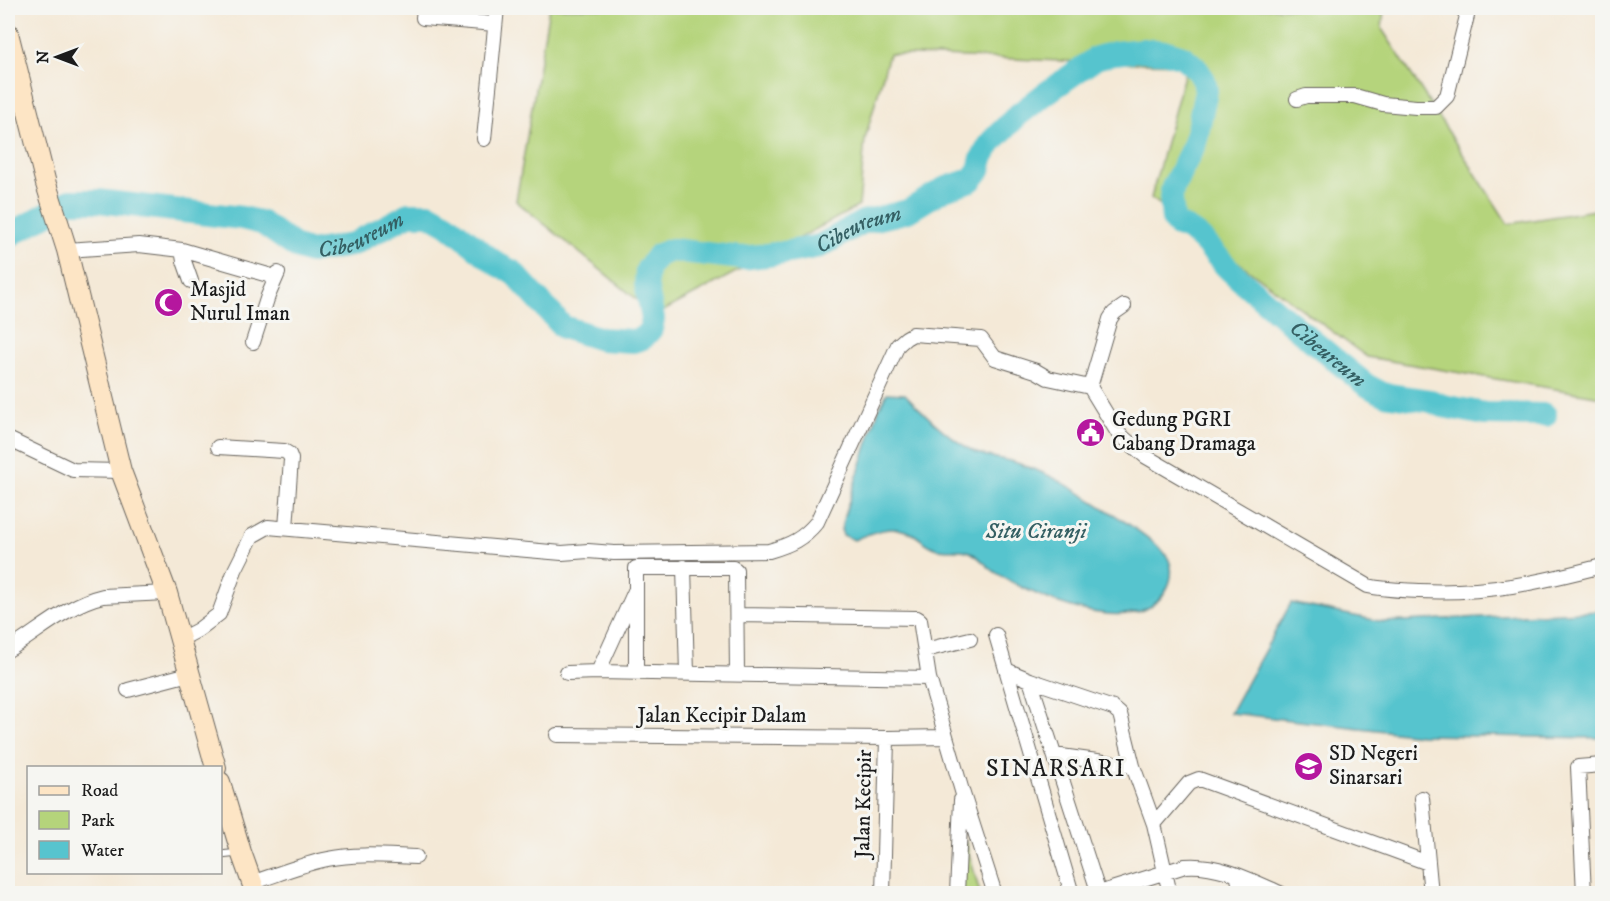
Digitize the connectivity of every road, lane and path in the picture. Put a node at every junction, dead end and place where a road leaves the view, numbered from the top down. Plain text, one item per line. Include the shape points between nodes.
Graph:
1 (424, 8) edge
2 (497, 8) edge
3 (1461, 8) edge
4 (495, 24) junction
5 (8, 33) edge
6 (1297, 99) dead end
7 (484, 139) dead end
8 (67, 250) junction
9 (182, 250) junction
10 (191, 281) dead end
11 (1124, 306) dead end
12 (253, 342) dead end
13 (1090, 387) junction
14 (8, 440) edge
15 (218, 447) dead end
16 (121, 471) junction
17 (286, 528) junction
18 (1602, 566) edge
19 (684, 567) junction
20 (635, 591) junction
21 (167, 593) junction
22 (737, 615) junction
23 (996, 635) dead end
24 (181, 639) junction
25 (970, 639) dead end
26 (8, 650) edge
27 (925, 650) junction
28 (1006, 670) junction
29 (598, 672) junction
30 (636, 672) junction
31 (567, 673) dead end
32 (189, 674) junction
33 (687, 674) junction
34 (737, 674) junction
35 (929, 678) junction
36 (1030, 680) junction
37 (128, 690) dead end
38 (557, 735) dead end
39 (946, 737) junction
40 (887, 738) junction
41 (1054, 755) junction
42 (1602, 765) edge
43 (215, 766) edge
44 (1133, 766) junction
45 (222, 789) edge
46 (962, 791) junction
47 (1422, 798) dead end
48 (1154, 824) junction
49 (241, 852) junction
50 (222, 855) edge
51 (416, 857) dead end
52 (1428, 863) junction
53 (1164, 872) junction
54 (1237, 875) junction
55 (254, 888) edge
56 (1098, 893) edge
57 (883, 894) edge
58 (957, 894) edge
59 (995, 894) edge
60 (1072, 894) edge
61 (1170, 894) edge
62 (1242, 894) edge
63 (1282, 894) edge
64 (1431, 894) edge
65 (1584, 894) edge

1 - 4 street via 423,18
2 - 4 street
3 - 6 street via 1467,16 1447,96 1436,107 1383,104 1355,96
4 - 7 street
5 - 8 street
8 - 9 street via 139,244
8 - 16 street
9 - 10 street
9 - 12 street via 277,275
11 - 13 street via 1110,320
13 - 17 street via 1048,378 996,358 981,339 913,334 898,345 817,522 798,541 769,551 562,553
13 - 18 street via 1118,433 1145,456 1368,586 1470,592 1544,582
14 - 16 street via 73,470
15 - 17 street via 289,454
16 - 21 street
17 - 24 street via 268,526 252,536 219,614
19 - 20 street via 636,568
19 - 22 street via 735,568
19 - 33 street
20 - 29 street
20 - 30 street
21 - 24 street
21 - 26 street via 94,598
22 - 27 street via 917,618
22 - 34 street
23 - 28 street
24 - 32 street
25 - 27 street
27 - 35 street
28 - 36 street
28 - 60 street
29 - 30 street
29 - 31 street
30 - 33 street
32 - 37 street
32 - 43 street
33 - 34 street
34 - 35 street
35 - 39 street
36 - 41 street
36 - 44 street via 1117,711
38 - 40 street, Jalan Kecipir Dalam
39 - 40 street, Jalan Kecipir
39 - 46 street
40 - 57 street, Jalan Kecipir
41 - 44 street
41 - 56 street
42 - 65 street via 1578,767
44 - 48 street
45 - 49 street
46 - 58 street
46 - 59 street
47 - 52 street
48 - 52 street via 1189,783 1199,778
48 - 53 street
49 - 50 lane
49 - 55 street
51 - 55 street via 363,855 325,859
52 - 64 street
53 - 54 street via 1194,865
53 - 56 street
53 - 61 street
54 - 62 street
54 - 63 street

